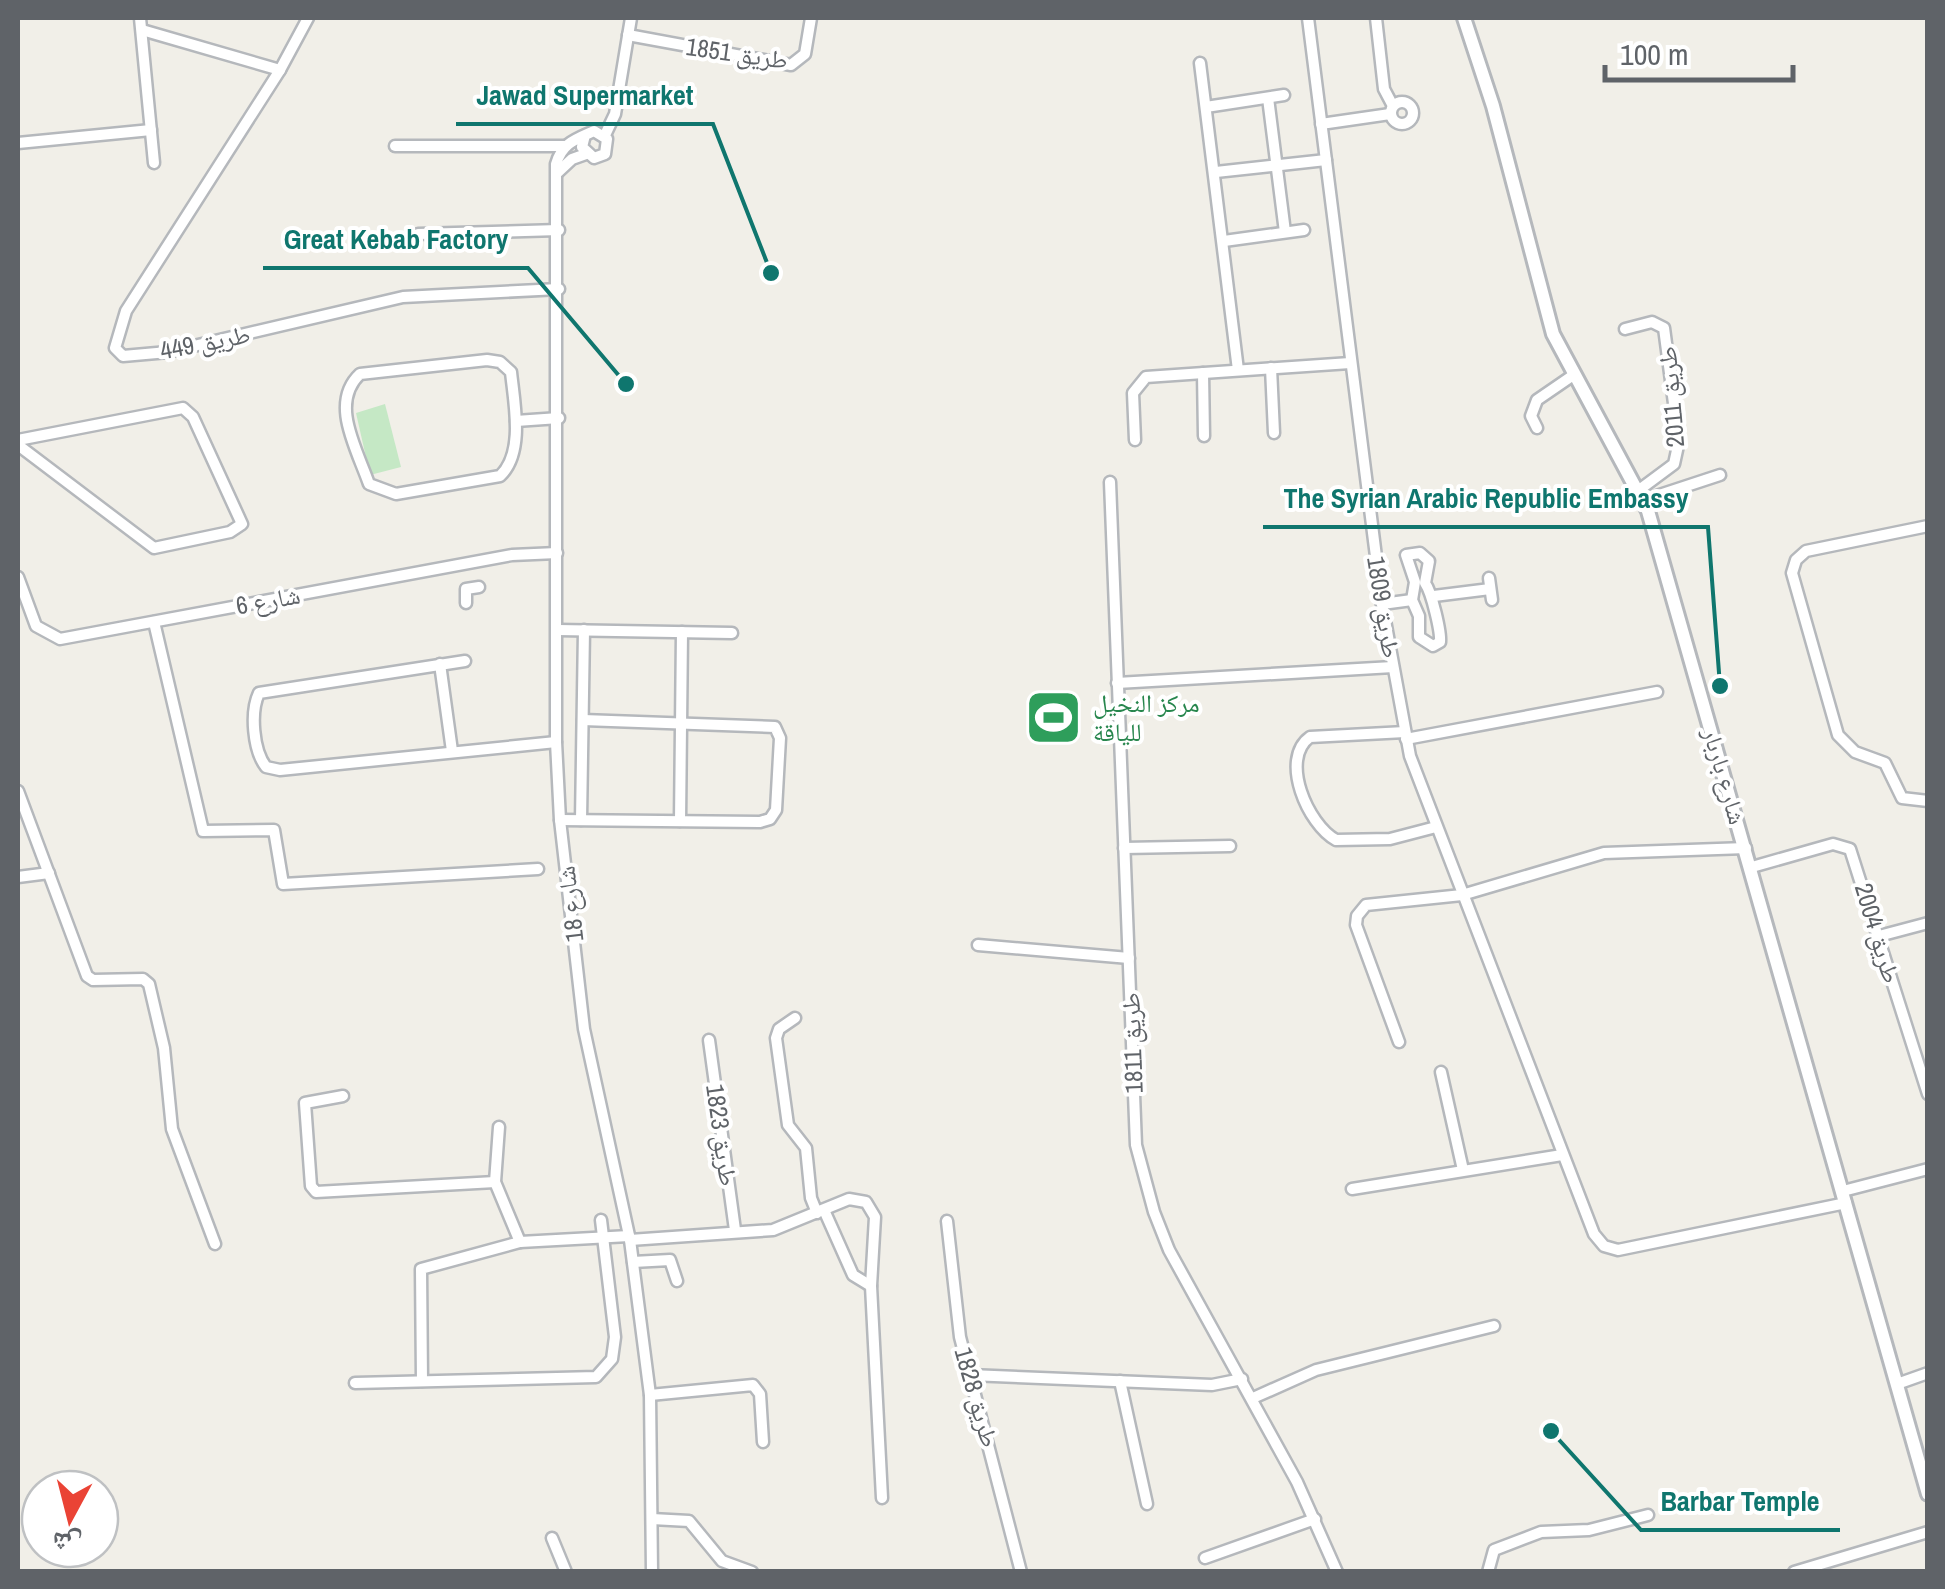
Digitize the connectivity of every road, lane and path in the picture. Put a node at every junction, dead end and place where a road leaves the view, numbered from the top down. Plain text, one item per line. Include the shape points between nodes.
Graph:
1 (140, 18) edge
2 (308, 18) edge
3 (631, 18) edge
4 (812, 18) edge
5 (1308, 18) edge
6 (1376, 18) edge
7 (1464, 18) edge
8 (142, 30) junction
9 (628, 35) junction
10 (1200, 63) dead end
11 (280, 70) junction
12 (1284, 96) dead end
13 (1268, 98) junction
14 (1206, 107) junction
15 (1322, 124) junction
16 (151, 130) junction
17 (595, 134) junction
18 (18, 143) edge
19 (395, 146) dead end
20 (564, 146) junction
21 (586, 154) junction
22 (1326, 160) junction
23 (154, 163) dead end
24 (1276, 166) junction
25 (1216, 172) junction
26 (556, 174) junction
27 (559, 230) junction
28 (1304, 230) dead end
29 (1285, 232) junction
30 (418, 234) dead end
31 (1224, 241) junction
32 (559, 290) junction
33 (1625, 329) dead end
34 (1350, 363) junction
35 (1271, 368) junction
36 (1238, 370) junction
37 (1203, 373) junction
38 (1572, 376) junction
39 (558, 418) junction
40 (516, 421) junction
41 (1537, 428) dead end
42 (1274, 433) dead end
43 (1204, 436) dead end
44 (1135, 440) dead end
45 (18, 442) edge
46 (1720, 475) dead end
47 (1110, 482) dead end
48 (1642, 495) junction
49 (1928, 526) edge
50 (557, 553) junction
51 (1406, 555) junction
52 (1390, 558) dead end
53 (460, 565) junction
54 (18, 576) edge
55 (1420, 581) junction
56 (480, 586) dead end
57 (466, 588) junction
58 (1490, 589) dead end
59 (1434, 596) junction
60 (1412, 600) junction
61 (466, 603) dead end
62 (1382, 604) junction
63 (1433, 618) junction
64 (1420, 619) junction
65 (154, 622) junction
66 (558, 630) junction
67 (584, 630) junction
68 (682, 632) junction
69 (732, 633) dead end
70 (465, 661) dead end
71 (440, 664) junction
72 (1392, 667) junction
73 (1117, 682) junction
74 (1657, 692) dead end
75 (582, 720) junction
76 (681, 722) junction
77 (1405, 735) junction
78 (556, 742) junction
79 (452, 751) junction
80 (18, 791) edge
81 (1927, 801) edge
82 (560, 820) junction
83 (582, 820) junction
84 (680, 821) junction
85 (1436, 827) junction
86 (1230, 846) dead end
87 (1124, 848) junction
88 (1746, 848) junction
89 (1752, 867) junction
90 (538, 869) dead end
91 (49, 873) junction
92 (18, 877) edge
93 (1462, 896) junction
94 (1928, 923) edge
95 (1879, 936) junction
96 (978, 945) dead end
97 (1128, 958) junction
98 (795, 1018) dead end
99 (708, 1040) dead end
100 (1399, 1042) dead end
101 (1441, 1072) dead end
102 (1928, 1094) edge
103 (343, 1096) dead end
104 (498, 1127) dead end
105 (1562, 1155) junction
106 (1928, 1169) edge
107 (1463, 1170) junction
108 (495, 1182) junction
109 (1352, 1189) dead end
110 (1845, 1197) junction
111 (820, 1211) junction
112 (602, 1220) dead end
113 (946, 1221) dead end
114 (735, 1230) junction
115 (604, 1238) junction
116 (629, 1238) junction
117 (520, 1242) junction
118 (214, 1244) dead end
119 (633, 1262) junction
120 (677, 1281) dead end
121 (871, 1286) junction
122 (1494, 1326) dead end
123 (1928, 1372) edge
124 (970, 1375) junction
125 (1242, 1379) junction
126 (1120, 1381) junction
127 (422, 1382) junction
128 (355, 1383) dead end
129 (1896, 1384) junction
130 (650, 1395) junction
131 (1254, 1398) junction
132 (763, 1442) dead end
133 (1926, 1486) edge
134 (882, 1498) dead end
135 (1147, 1504) dead end
136 (1648, 1516) dead end
137 (652, 1519) junction
138 (1316, 1519) junction
139 (1928, 1532) edge
140 (552, 1538) dead end
141 (1204, 1558) dead end
142 (566, 1572) edge
143 (652, 1572) edge
144 (752, 1572) edge
145 (1021, 1572) edge
146 (1337, 1572) edge
147 (1488, 1572) edge
148 (1794, 1572) edge

1 - 8 street
2 - 11 street, طريق 449
3 - 9 street
4 - 9 street, طريق 1851 via 805,54 790,65
5 - 15 street, طريق 1809
6 - 15 street via 1392,110
7 - 38 street, شارع باربار via 1494,106 1548,319
8 - 11 street
8 - 16 street
9 - 17 street via 613,122
10 - 14 street
11 - 32 street, طريق 449 via 126,311 115,348 123,356 168,352 404,297
12 - 13 street
13 - 14 street
13 - 24 street
14 - 25 street
15 - 22 street, طريق 1809
16 - 18 street
16 - 23 street
17 - 20 street
17 - 21 street via 582,146
17 - 21 street via 608,147 605,154
19 - 20 street
20 - 26 street, شارع 18
21 - 26 street
22 - 24 street
22 - 34 street, طريق 1809
24 - 25 street
24 - 29 street
25 - 31 street
26 - 27 street, شارع 18
27 - 30 street
27 - 32 street, شارع 18
28 - 29 street
29 - 31 street
31 - 36 street
32 - 39 street, شارع 18
33 - 48 street, طريق 2011 via 1652,322 1664,328 1679,441 1674,464
34 - 35 street
34 - 62 street, طريق 1809
35 - 36 street
35 - 42 street
36 - 37 street
37 - 43 street
37 - 44 street via 1152,376 1138,384
38 - 41 street via 1537,400 1531,416
38 - 48 street, شارع باربار
39 - 40 street
39 - 50 street, شارع 18
40 - 40 street via 510,461 500,476 396,494 369,484 343,404 360,374 486,360 511,372
45 - 45 street via 154,548 242,524 183,408
46 - 48 street
47 - 73 street, طريق 1811
48 - 88 street, شارع باربار
49 - 81 street via 1806,550 1792,573 1838,735 1855,752 1885,763 1902,798
50 - 53 street, شارع 6
50 - 66 street, شارع 18
51 - 52 street
51 - 55 street
51 - 55 street via 1428,558
53 - 57 street
53 - 65 street, شارع 6
54 - 65 street, شارع 6 via 36,626 53,638
55 - 59 street
55 - 60 street
56 - 57 street
57 - 61 street
58 - 59 street
59 - 63 street
60 - 62 street
60 - 64 street
62 - 72 street, طريق 1809
63 - 64 street
63 - 64 street via 1442,638 1434,646 1420,639
65 - 90 street via 203,830 274,830 283,884
66 - 67 street
66 - 78 street, شارع 18
67 - 68 street
67 - 75 street
68 - 69 street
68 - 76 street
70 - 71 street
71 - 79 street
71 - 79 street via 258,693 253,706 260,758 280,770
72 - 73 street
72 - 77 street, طريق 1809
73 - 87 street, طريق 1811
74 - 77 street
75 - 76 street
75 - 83 street
76 - 84 street
76 - 84 street via 772,725 780,738 770,819
77 - 85 street, طريق 1809
77 - 85 street via 1310,737 1295,754 1295,768 1318,824 1336,840 1390,839
78 - 79 street
78 - 82 street, شارع 18
80 - 91 street
82 - 83 street
82 - 116 street, شارع 18 via 584,1029
83 - 84 street
85 - 93 street, طريق 1809
86 - 87 street
87 - 97 street, طريق 1811
88 - 89 street, شارع باربار
88 - 93 street via 1587,855
89 - 95 street, طريق 2004 via 1847,846
89 - 110 street, شارع باربار
91 - 92 street
91 - 118 street via 89,979 150,984 172,1129
93 - 100 street via 1371,904 1357,916
93 - 105 street, طريق 1809
94 - 95 street
95 - 102 street, طريق 2004
96 - 97 street
97 - 125 street, طريق 1811 via 1136,1144 1154,1212
98 - 111 street via 776,1038 788,1125 806,1148 810,1198
99 - 114 street, طريق 1823
101 - 107 street
103 - 108 street via 305,1103 316,1192
104 - 108 street
105 - 107 street
105 - 110 street, طريق 1809 via 1596,1239 1613,1250
106 - 110 street, طريق 1809
107 - 109 street
108 - 117 street
110 - 129 street, شارع باربار
111 - 114 street via 784,1228
111 - 121 street via 852,1275
111 - 121 street via 855,1198 871,1206
112 - 115 street
113 - 124 street, طريق 1828
114 - 116 street
115 - 116 street
115 - 117 street
115 - 127 street via 615,1338 612,1359 596,1378
116 - 119 street, شارع 18
117 - 127 street via 421,1269
119 - 120 street via 670,1260
119 - 130 street, شارع 18
121 - 134 street
122 - 131 street via 1316,1370
123 - 129 street
124 - 126 street
124 - 145 street, طريق 1828
125 - 126 street via 1212,1385
125 - 131 street, طريق 1811
126 - 135 street
127 - 128 street
129 - 133 street, شارع باربار
130 - 132 street via 753,1385 760,1394
130 - 137 street, شارع 18
131 - 138 street, طريق 1811
136 - 147 street via 1589,1530 1540,1532 1494,1550
137 - 143 street, شارع 18
137 - 144 street via 689,1522 722,1561
138 - 141 street
138 - 146 street, طريق 1811
139 - 148 street
140 - 142 street

